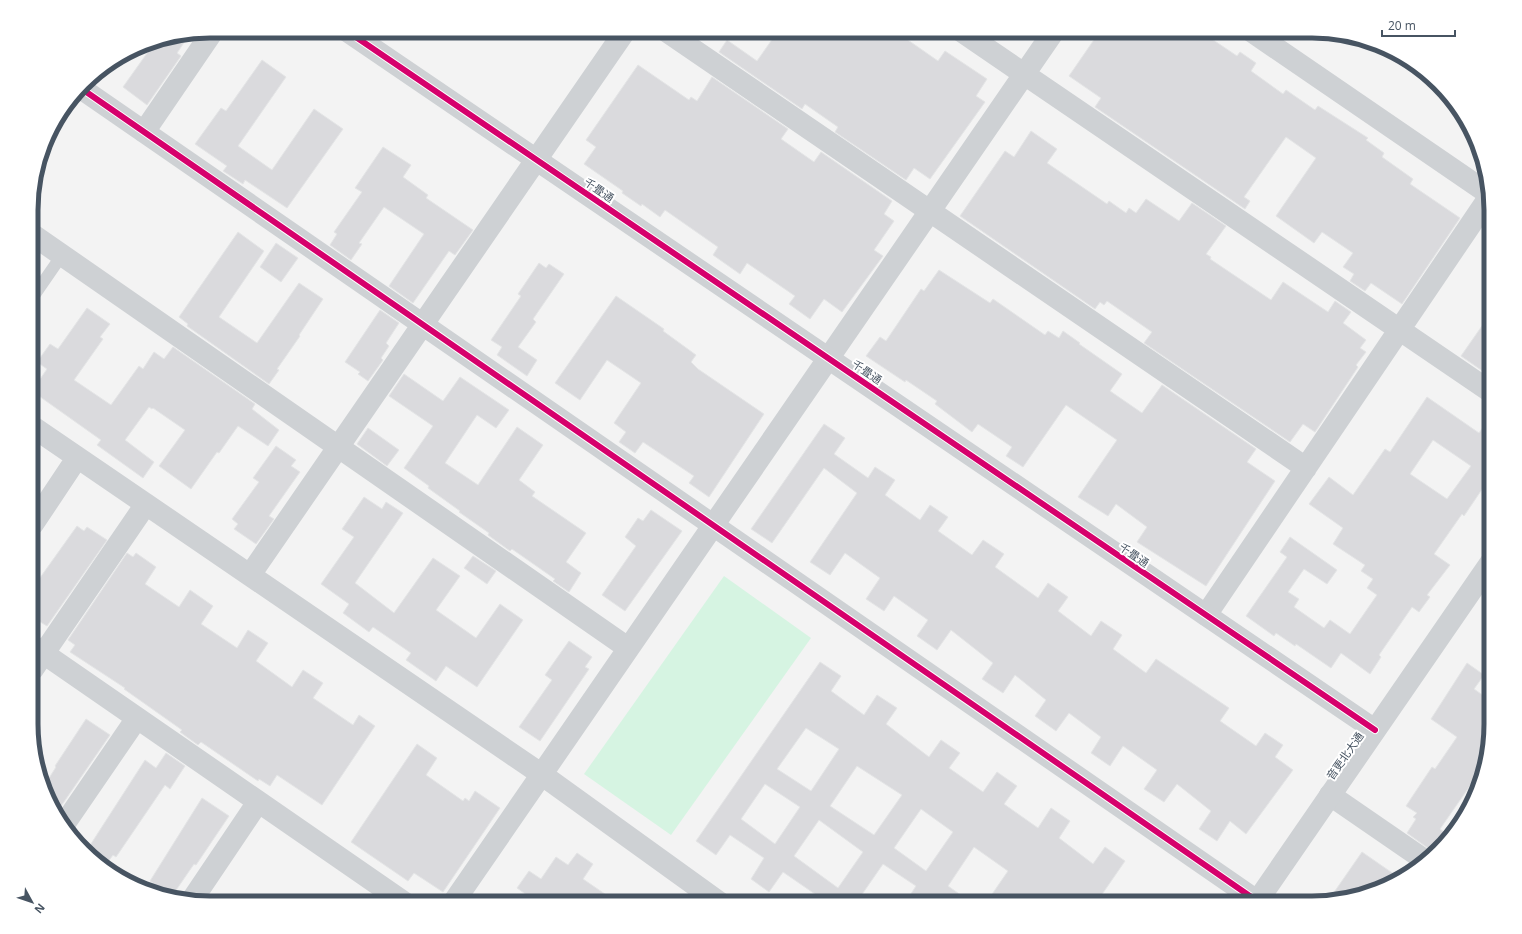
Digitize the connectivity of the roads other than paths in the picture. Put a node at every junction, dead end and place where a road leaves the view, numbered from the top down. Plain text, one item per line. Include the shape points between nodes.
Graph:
1 (208, 38) edge
2 (357, 38) edge
3 (620, 38) edge
4 (676, 38) edge
5 (971, 38) edge
6 (1049, 38) edge
7 (1261, 38) edge
8 (1024, 74) junction
9 (85, 91) edge
10 (144, 132) junction
11 (537, 160) junction
12 (1483, 190) edge
13 (1484, 204) edge
14 (930, 211) junction
15 (38, 239) edge
16 (62, 255) junction
17 (38, 289) edge
18 (423, 324) junction
19 (1399, 330) junction
20 (828, 358) junction
21 (1484, 387) edge
22 (38, 431) edge
23 (338, 447) junction
24 (77, 458) junction
25 (1306, 468) junction
26 (146, 504) junction
27 (38, 515) edge
28 (713, 525) junction
29 (1484, 572) edge
30 (250, 575) junction
31 (1206, 616) junction
32 (628, 648) junction
33 (38, 653) edge
34 (38, 657) edge
35 (137, 718) junction
36 (1375, 730) junction
37 (542, 774) junction
38 (1330, 795) junction
39 (258, 802) junction
40 (67, 820) edge
41 (1421, 857) edge
42 (195, 896) edge
43 (395, 896) edge
44 (458, 896) edge
45 (710, 896) edge
46 (1248, 896) edge
47 (1261, 896) edge

1 - 10 street
2 - 11 street, 千畳通
3 - 11 street
4 - 14 street
5 - 8 street
6 - 8 street
7 - 12 street
8 - 14 street
8 - 19 street
9 - 10 street
10 - 18 street
11 - 18 street
11 - 20 street, 千畳通
13 - 19 street
14 - 20 street
14 - 25 street
15 - 16 street
16 - 17 lane
16 - 23 street
18 - 23 street
18 - 28 street
19 - 21 street
19 - 25 street
20 - 28 street
20 - 31 street, 千畳通
22 - 24 street
23 - 30 street
23 - 32 street
24 - 26 street
24 - 27 street
25 - 31 street
26 - 30 street
26 - 33 street
28 - 32 street
28 - 46 street
29 - 36 street, 音更北大通
30 - 37 street
31 - 36 street, 千畳通
32 - 37 street
34 - 35 street
35 - 39 street
35 - 40 street
36 - 38 street, 音更北大通
37 - 44 street
37 - 45 street
38 - 41 street
38 - 47 street, 音更北大通
39 - 42 street
39 - 43 street

